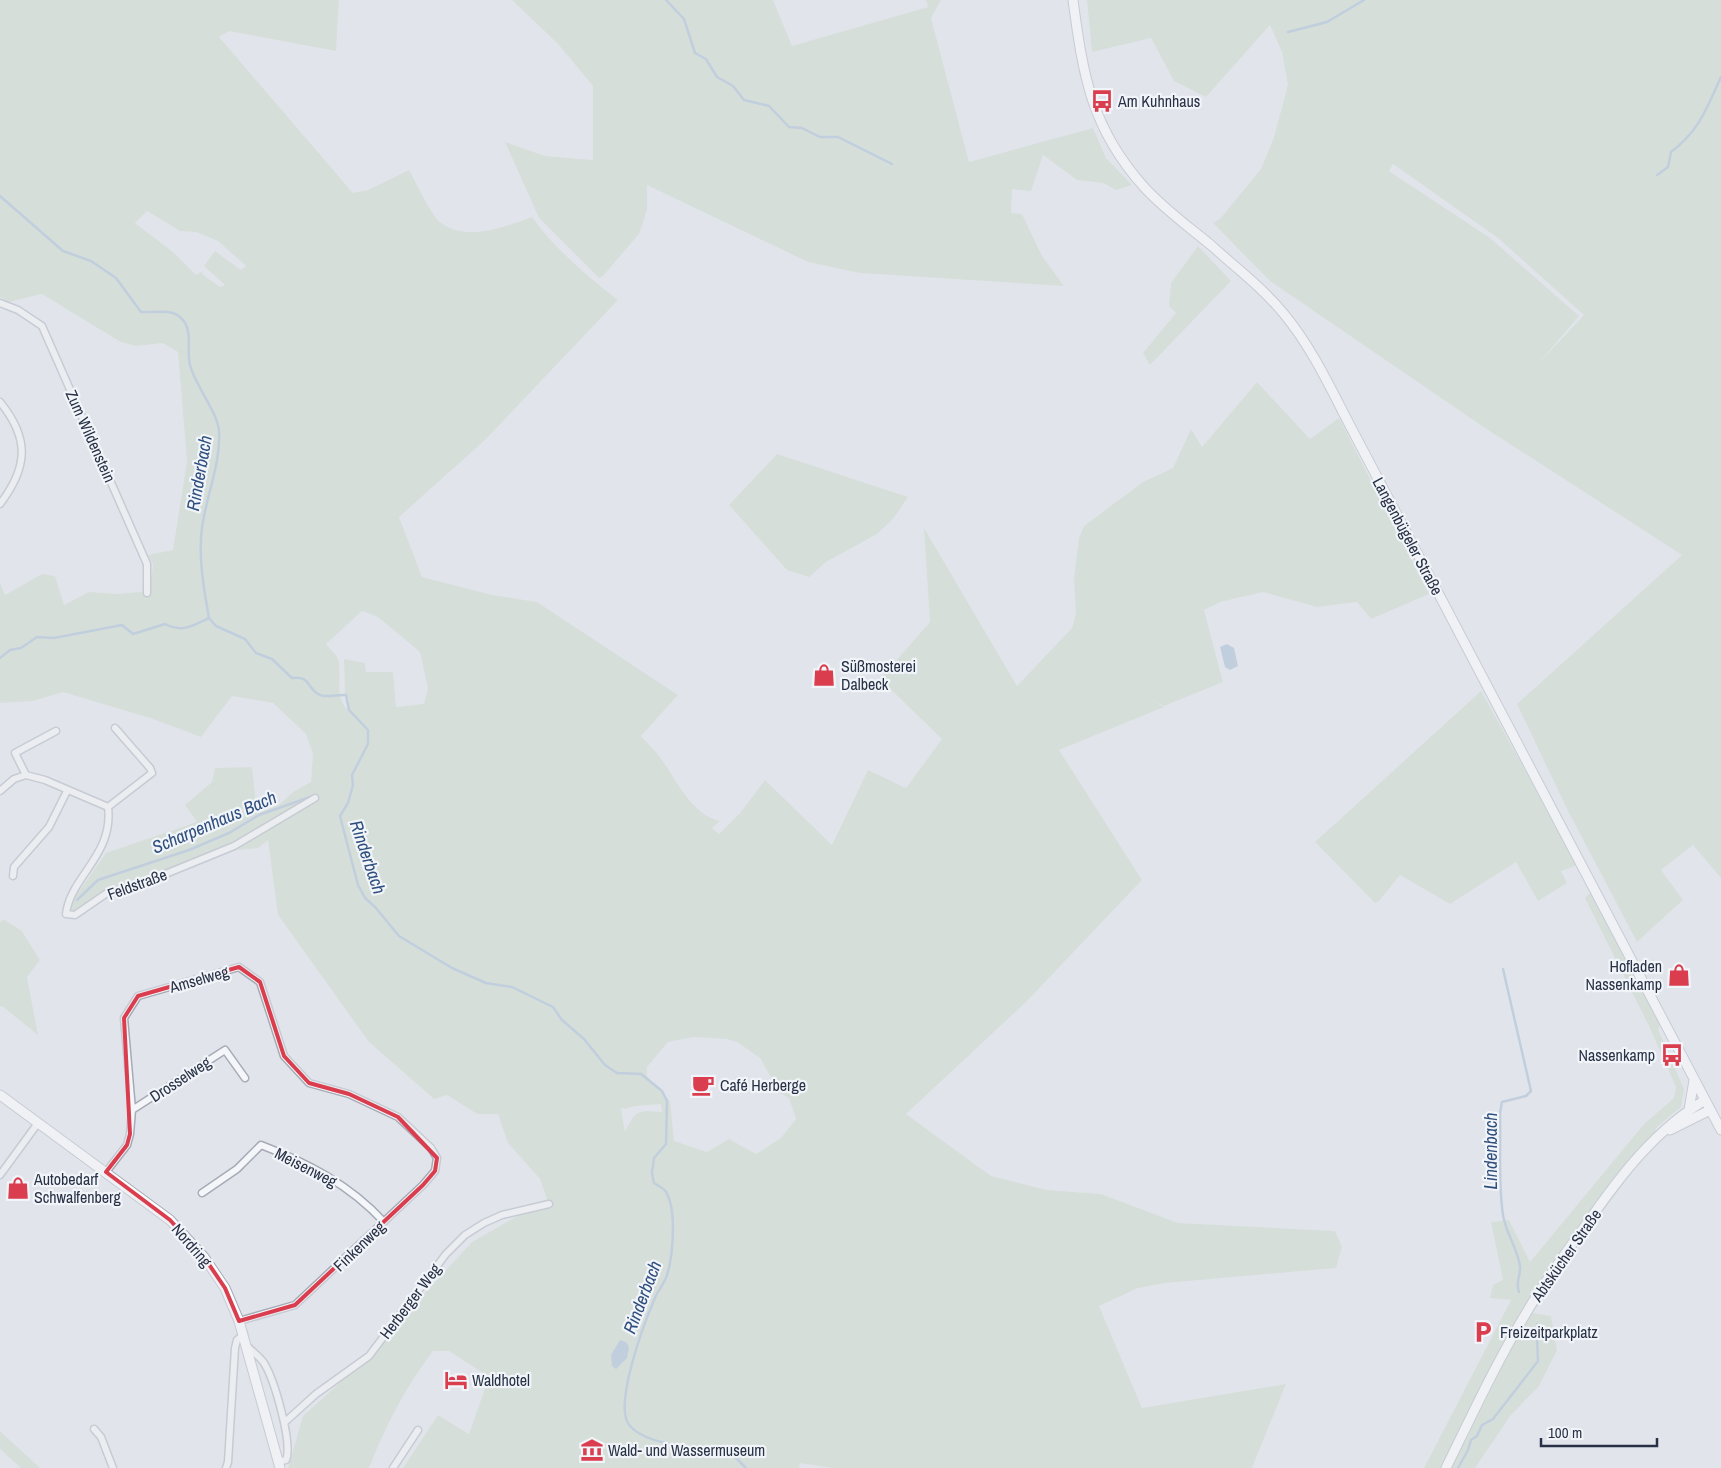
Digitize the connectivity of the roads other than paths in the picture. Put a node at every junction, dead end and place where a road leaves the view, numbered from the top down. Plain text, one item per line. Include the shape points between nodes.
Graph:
1 (1073, 0) edge
2 (0, 303) edge
3 (0, 402) edge
4 (0, 504) edge
5 (147, 593) dead end
6 (115, 728) dead end
7 (56, 731) dead end
8 (26, 775) junction
9 (0, 791) edge
10 (67, 791) junction
11 (315, 798) dead end
12 (108, 807) junction
13 (12, 876) dead end
14 (245, 1078) dead end
15 (1694, 1079) junction
16 (0, 1095) edge
17 (1705, 1100) junction
18 (132, 1110) junction
19 (1689, 1110) junction
20 (1710, 1110) junction
21 (38, 1123) junction
22 (1721, 1130) edge
23 (1662, 1134) junction
24 (422, 1139) joint
25 (106, 1172) junction
26 (0, 1175) edge
27 (202, 1193) dead end
28 (548, 1204) dead end
29 (384, 1222) junction
30 (239, 1322) junction
31 (244, 1334) junction
32 (248, 1347) junction
33 (285, 1422) junction
34 (94, 1429) dead end
35 (418, 1430) dead end
36 (279, 1465) edge
37 (113, 1468) edge
38 (226, 1468) edge
39 (392, 1468) edge
40 (1446, 1468) edge

1 - 15 main road, Langenbügeler Straße via 1088,90 1098,119 1119,157 1155,198 1258,286 1301,337
2 - 5 street, Zum Wildenstein via 18,310 42,326 147,564
3 - 4 street via 14,420 21,439 22,460 16,483
6 - 12 street via 152,773
7 - 8 street via 15,753
8 - 9 street via 14,779
8 - 10 street
10 - 12 street
10 - 13 street via 49,827 14,867
11 - 12 street, Feldstraße via 234,846 141,884 107,893 75,915 66,914 67,904 99,854 110,822
14 - 18 street, Drosselweg via 224,1050
15 - 17 main road, Langenbügeler Straße
15 - 19 main road
16 - 21 main road, Nordring
17 - 19 main road, Abtskücher Straße
17 - 20 main road, Langenbügeler Straße
18 - 24 street, Amselweg via 124,1018 138,996 239,967 260,982 284,1056 309,1083 374,1104 398,1117
18 - 25 street, Amselweg via 127,1145
19 - 23 main road, Abtskücher Straße
20 - 22 main road, Langenbügeler Straße
20 - 23 main road, Abtskücher Straße
21 - 25 main road, Nordring
21 - 26 street
23 - 40 main road, Abtskücher Straße via 1622,1174 1528,1309
24 - 29 street, Finkenweg via 437,1158 435,1171
25 - 30 main road, Nordring via 187,1236 217,1275
27 - 29 street, Meisenweg via 237,1169 261,1145 318,1170 351,1190
28 - 33 street, Herberger Weg via 502,1215 464,1235 369,1356 316,1394
29 - 30 street, Finkenweg via 294,1305
30 - 31 main road, Nordring
31 - 32 main road, Nordring
31 - 38 street via 237,1340 235,1348
32 - 33 street via 266,1366
32 - 36 main road, Nordring
33 - 36 street via 288,1453 286,1460
34 - 37 street via 101,1437
35 - 39 street

